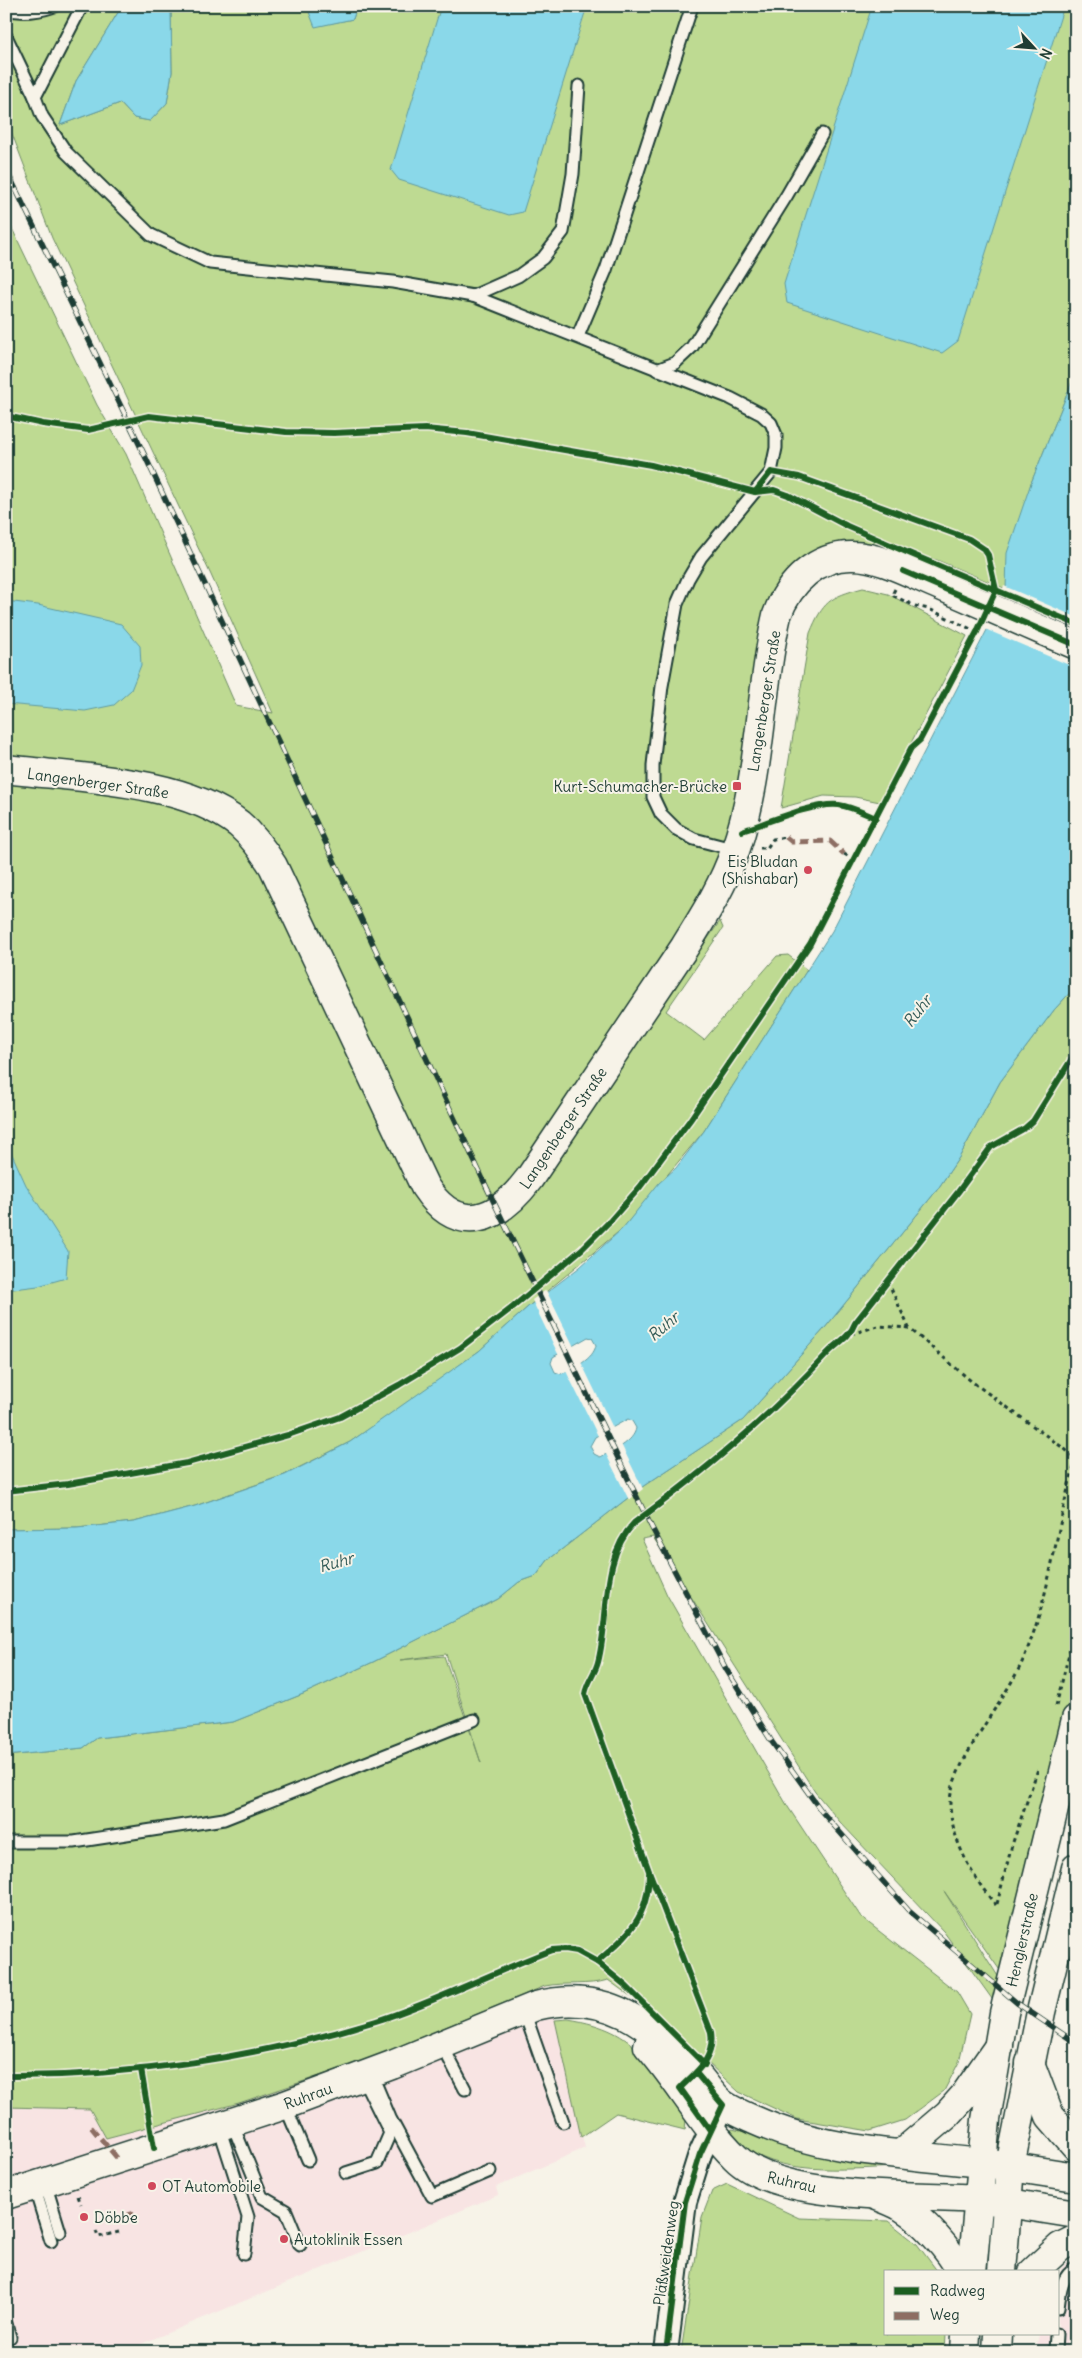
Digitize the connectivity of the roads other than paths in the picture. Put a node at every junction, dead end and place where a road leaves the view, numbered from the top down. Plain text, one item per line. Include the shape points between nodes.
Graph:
1 (55, 6) edge
2 (82, 6) edge
3 (692, 6) edge
4 (6, 9) edge
5 (6, 36) edge
6 (579, 86) dead end
7 (36, 97) junction
8 (822, 134) dead end
9 (473, 296) junction
10 (578, 336) junction
11 (657, 370) junction
12 (1076, 645) edge
13 (6, 770) edge
14 (736, 850) junction
15 (1065, 1716) edge
16 (474, 1720) dead end
17 (6, 1842) edge
18 (1076, 1868) edge
19 (606, 2008) junction
20 (524, 2011) junction
21 (442, 2045) junction
22 (999, 2046) junction
23 (1030, 2063) junction
24 (367, 2075) junction
25 (465, 2089) dead end
26 (285, 2105) junction
27 (723, 2105) junction
28 (564, 2122) dead end
29 (225, 2125) junction
30 (710, 2130) junction
31 (1076, 2146) edge
32 (902, 2153) junction
33 (308, 2160) dead end
34 (981, 2163) junction
35 (1010, 2166) junction
36 (490, 2171) dead end
37 (346, 2173) dead end
38 (1076, 2177) edge
39 (40, 2184) junction
40 (872, 2194) junction
41 (6, 2195) edge
42 (978, 2199) junction
43 (1007, 2202) junction
44 (1076, 2214) edge
45 (60, 2232) dead end
46 (1076, 2239) edge
47 (51, 2240) dead end
48 (300, 2245) dead end
49 (244, 2254) dead end
50 (1076, 2268) edge
51 (960, 2270) edge
52 (972, 2270) edge
53 (1002, 2270) edge
54 (1035, 2270) edge
55 (1060, 2293) edge
56 (6, 2324) edge
57 (966, 2336) edge
58 (1056, 2336) edge
59 (6, 2339) edge
60 (666, 2352) edge
61 (965, 2352) edge
62 (1055, 2352) edge

1 - 4 lane via 41,11
2 - 7 lane
3 - 10 lane via 606,270
5 - 7 lane
6 - 9 lane via 573,174 563,232 543,258 518,276
7 - 9 lane via 42,116 66,152 151,234 210,263 393,282
8 - 11 lane via 692,347 675,363
9 - 10 lane
10 - 11 lane
11 - 14 lane via 748,406 771,423 776,435 771,472 701,557 677,604 662,686 653,766 654,797 661,814 676,829 694,839
12 - 14 main road, Langenberger Straße via 867,557 842,557 814,566 787,592 775,625 751,785
13 - 14 main road, Langenberger Straße via 168,791 219,811 247,832 273,866 425,1187 446,1209 471,1218 502,1209 529,1179 684,948 716,894
15 - 22 main road, Henglerstraße
16 - 17 lane via 224,1819 74,1842
18 - 23 main road
19 - 20 main road, Ruhrau via 574,2002 550,2003
19 - 27 main road, Ruhrau via 620,2010 655,2032
19 - 30 main road, Ruhrau via 626,2022 658,2058
20 - 21 main road, Ruhrau
20 - 28 lane
21 - 24 main road, Ruhrau
21 - 25 lane
22 - 32 main road via 948,2114
22 - 34 main road, Henglerstraße
23 - 31 main road via 1050,2116
23 - 35 main road
24 - 26 main road, Ruhrau
24 - 36 lane via 432,2196
24 - 37 lane via 390,2133 377,2163
26 - 29 main road, Ruhrau
26 - 33 lane
27 - 30 street, Pläßweidenweg
27 - 32 main road, Ruhrau via 788,2133 862,2151
29 - 39 main road, Ruhrau
29 - 48 lane via 262,2197 286,2211
29 - 49 lane via 248,2217
30 - 40 main road, Ruhrau via 750,2170 774,2181 807,2188
30 - 60 street, Pläßweidenweg via 685,2202
32 - 34 main road, Ruhrau
34 - 35 main road, Ruhrau
34 - 42 main road, Henglerstraße
35 - 38 main road, Ruhrau
35 - 43 main road
39 - 41 main road, Ruhrau
39 - 45 lane
39 - 47 lane
40 - 42 main road, Ruhrau
40 - 51 main road, Ruhrau via 903,2208 934,2236
42 - 43 main road, Ruhrau
42 - 52 main road, Henglerstraße
43 - 44 main road, Ruhrau
43 - 53 main road
46 - 54 main road via 1060,2247
50 - 55 lane via 1069,2272
56 - 59 lane via 10,2337
57 - 61 main road
58 - 62 lane

